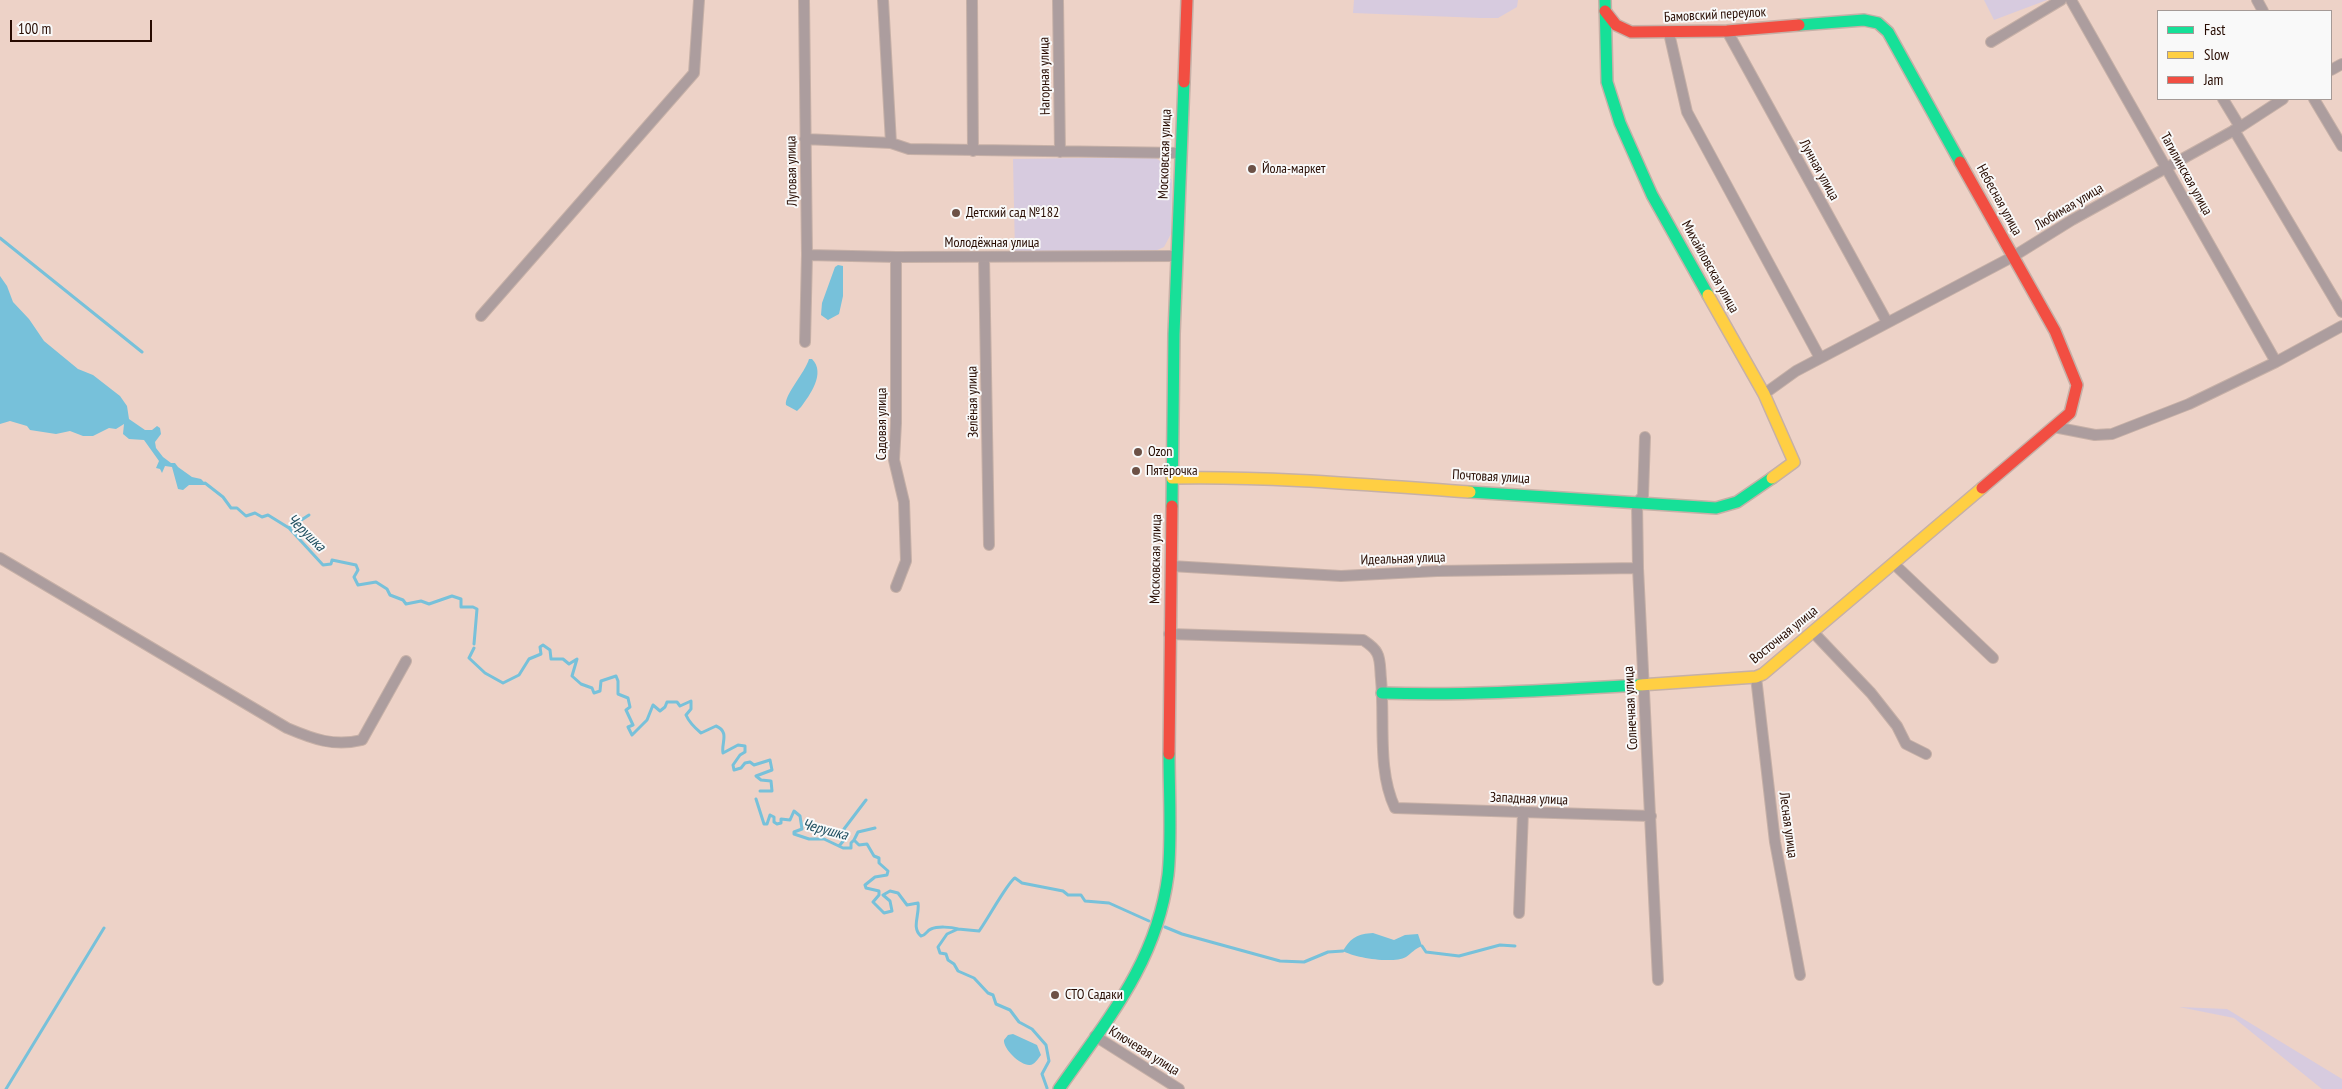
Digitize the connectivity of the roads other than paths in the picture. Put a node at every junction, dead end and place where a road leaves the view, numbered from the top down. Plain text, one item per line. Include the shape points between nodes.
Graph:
1 (699, 0) edge
2 (804, 0) edge
3 (883, 0) edge
4 (972, 0) edge
5 (1058, 0) edge
6 (1187, 0) edge
7 (2061, 0) edge
8 (2071, 0) edge
9 (1605, 6) edge
10 (1864, 20) joint
11 (1727, 31) junction
12 (1669, 33) junction
13 (1991, 42) dead end
14 (1607, 82) joint
15 (2223, 100) edge
16 (2281, 100) edge
17 (2315, 100) edge
18 (2237, 128) junction
19 (805, 139) junction
20 (891, 143) junction
21 (2342, 146) edge
22 (972, 151) junction
23 (1060, 152) junction
24 (1180, 153) junction
25 (2167, 166) junction
26 (807, 255) junction
27 (1177, 256) junction
28 (2014, 256) junction
29 (896, 257) junction
30 (984, 257) junction
31 (2342, 312) edge
32 (481, 316) dead end
33 (1887, 322) junction
34 (2342, 326) edge
35 (804, 342) dead end
36 (1820, 358) junction
37 (2276, 362) junction
38 (1764, 394) junction
39 (2070, 412) joint
40 (2054, 427) junction
41 (1645, 437) dead end
42 (1794, 462) joint
43 (1172, 478) junction
44 (1637, 503) junction
45 (989, 546) dead end
46 (0, 558) edge
47 (1894, 564) junction
48 (1171, 566) junction
49 (1638, 568) junction
50 (896, 587) dead end
51 (1813, 632) junction
52 (1170, 634) junction
53 (1993, 658) dead end
54 (406, 660) dead end
55 (1756, 677) junction
56 (1643, 684) junction
57 (1382, 693) junction
58 (1926, 754) dead end
59 (1523, 812) junction
60 (1651, 816) junction
61 (1519, 913) dead end
62 (1800, 975) dead end
63 (1658, 980) dead end
64 (1095, 1036) junction
65 (1059, 1089) edge
66 (1179, 1089) edge

1 - 32 street via 694,73
2 - 19 street, Луговая улица
3 - 20 street
4 - 22 street
5 - 23 street, Нагорная улица
6 - 24 street, Московская улица
7 - 13 street
8 - 25 street, Тагилинская улица
9 - 12 street, Бамовский переулок via 1616,25 1631,32
9 - 14 street, Бамовский переулок
10 - 11 street, Бамовский переулок
10 - 28 street, Небесная улица via 1878,23 1888,32
11 - 12 street, Бамовский переулок
11 - 33 street, Лунная улица
12 - 36 street via 1687,112
14 - 38 street, Михайловская улица via 1620,122 1652,195
15 - 18 street
16 - 18 street, Любимая улица
17 - 21 street
18 - 25 street, Любимая улица
18 - 31 street
19 - 20 street
19 - 26 street, Луговая улица
20 - 22 street via 909,149
22 - 23 street
23 - 24 street
24 - 27 street, Московская улица
25 - 28 street, Любимая улица
25 - 37 street, Тагилинская улица
26 - 29 street, Молодёжная улица
26 - 35 street, Луговая улица
27 - 30 street, Молодёжная улица
27 - 43 street, Московская улица
28 - 33 street, Любимая улица
28 - 39 street, Небесная улица via 2055,331 2077,385
29 - 30 street, Молодёжная улица
29 - 50 street, Садовая улица via 894,460 904,502 906,561
30 - 45 street, Зелёная улица
33 - 36 street, Любимая улица
34 - 37 street
36 - 38 street, Любимая улица
37 - 40 street via 2189,404 2112,434 2095,436
38 - 42 street, Михайловская улица
39 - 40 street, Восточная улица
40 - 47 street, Восточная улица
41 - 44 street, Солнечная улица via 1643,496
42 - 44 street, Почтовая улица via 1737,502 1716,508
43 - 44 street, Почтовая улица via 1309,481
43 - 48 street, Московская улица
44 - 49 street, Солнечная улица
46 - 54 street via 287,728 319,742 346,744 362,740
47 - 51 street, Восточная улица
47 - 53 street
48 - 49 street, Идеальная улица via 1341,576
48 - 52 street, Московская улица
49 - 56 street, Солнечная улица
51 - 55 street, Восточная улица
51 - 58 street via 1871,693 1897,726 1906,744
52 - 57 street via 1363,640 1378,654
52 - 64 street, Московская улица via 1168,874 1162,912 1147,953 1124,996
55 - 56 street, Восточная улица
55 - 62 street, Лесная улица via 1775,842
56 - 57 street, Восточная улица via 1432,695
56 - 60 street, Солнечная улица
57 - 59 street, Западная улица via 1384,756 1395,808
59 - 60 street, Западная улица
59 - 61 street
60 - 63 street, Солнечная улица
64 - 65 street, Московская улица
64 - 66 street, Ключевая улица

